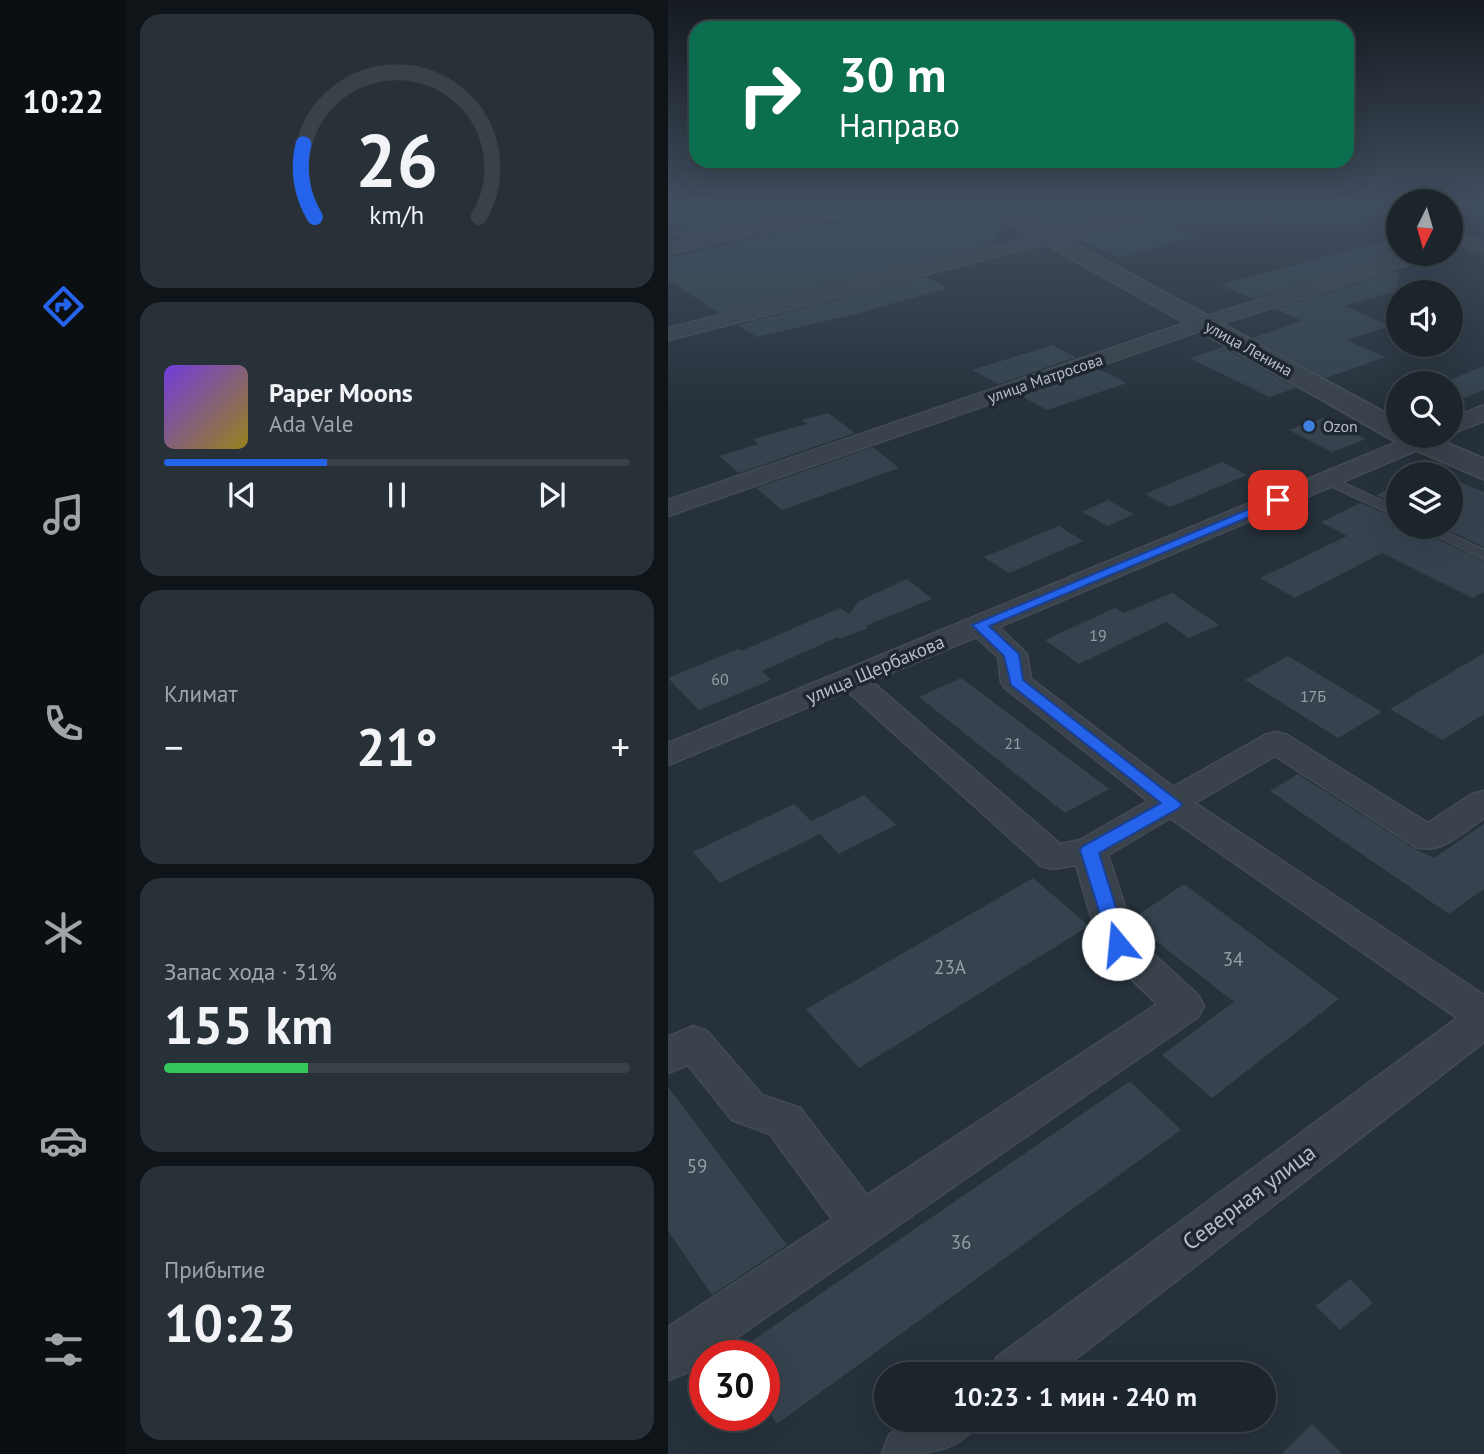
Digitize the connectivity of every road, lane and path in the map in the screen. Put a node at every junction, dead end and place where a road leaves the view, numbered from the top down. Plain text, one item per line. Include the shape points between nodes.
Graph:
1 (911, 274) edge
2 (1111, 274) edge
3 (1361, 274) edge
4 (1204, 323) junction
5 (668, 334) edge
6 (1484, 412) edge
7 (1386, 421) edge
8 (1463, 421) edge
9 (1391, 448) edge
10 (1439, 448) edge
11 (1484, 470) edge
12 (1328, 480) junction
13 (1386, 507) edge
14 (668, 508) edge
15 (1450, 539) edge
16 (1484, 555) edge
17 (980, 625) junction
18 (851, 679) junction
19 (668, 755) edge
20 (1484, 802) edge
21 (1173, 804) junction
22 (1089, 850) junction
23 (1484, 1018) edge
24 (668, 1057) edge
25 (862, 1224) junction
26 (668, 1356) edge
27 (1030, 1362) edge
28 (937, 1432) edge
29 (908, 1454) edge

1 - 5 street
2 - 4 street, улица Ленина
3 - 4 street, улица Матросова
4 - 7 street, улица Ленина
4 - 14 street, улица Матросова
6 - 8 street
9 - 12 street, улица Щербакова
10 - 11 street, улица Ленина
12 - 13 lane
12 - 17 street, улица Щербакова
15 - 16 lane
17 - 18 street, улица Щербакова
17 - 21 street via 1012,654 1016,681
18 - 19 street, улица Щербакова
18 - 22 street via 1053,857
20 - 21 street via 1428,839 1276,743
21 - 22 street
21 - 23 street
22 - 25 street via 1118,944 1184,1006
23 - 27 street, Северная улица
24 - 25 street via 693,1042 747,1108 785,1121
25 - 26 street
28 - 29 street

